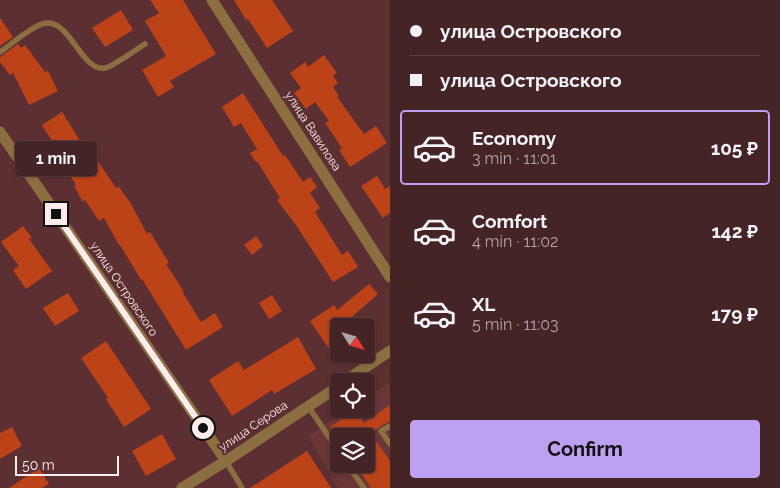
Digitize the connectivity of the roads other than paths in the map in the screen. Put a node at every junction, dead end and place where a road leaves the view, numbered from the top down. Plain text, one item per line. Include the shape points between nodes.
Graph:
1 (212, 0) edge
2 (145, 44) dead end
3 (0, 52) edge
4 (0, 132) edge
5 (390, 277) edge
6 (390, 351) edge
7 (357, 373) edge
8 (330, 392) edge
9 (308, 406) junction
10 (390, 426) edge
11 (330, 439) edge
12 (390, 444) edge
13 (226, 461) junction
14 (353, 473) edge
15 (182, 488) edge
16 (242, 488) edge
17 (364, 488) edge

1 - 5 street, улица Вавилова
2 - 3 lane via 105,68 98,67 90,64 61,28 54,23 44,23
4 - 13 street, улица Островского
6 - 7 street
8 - 9 street, улица Серова
9 - 11 lane
9 - 13 street, улица Серова
10 - 12 lane via 381,431
13 - 15 street, улица Серова
13 - 16 lane
14 - 17 lane

